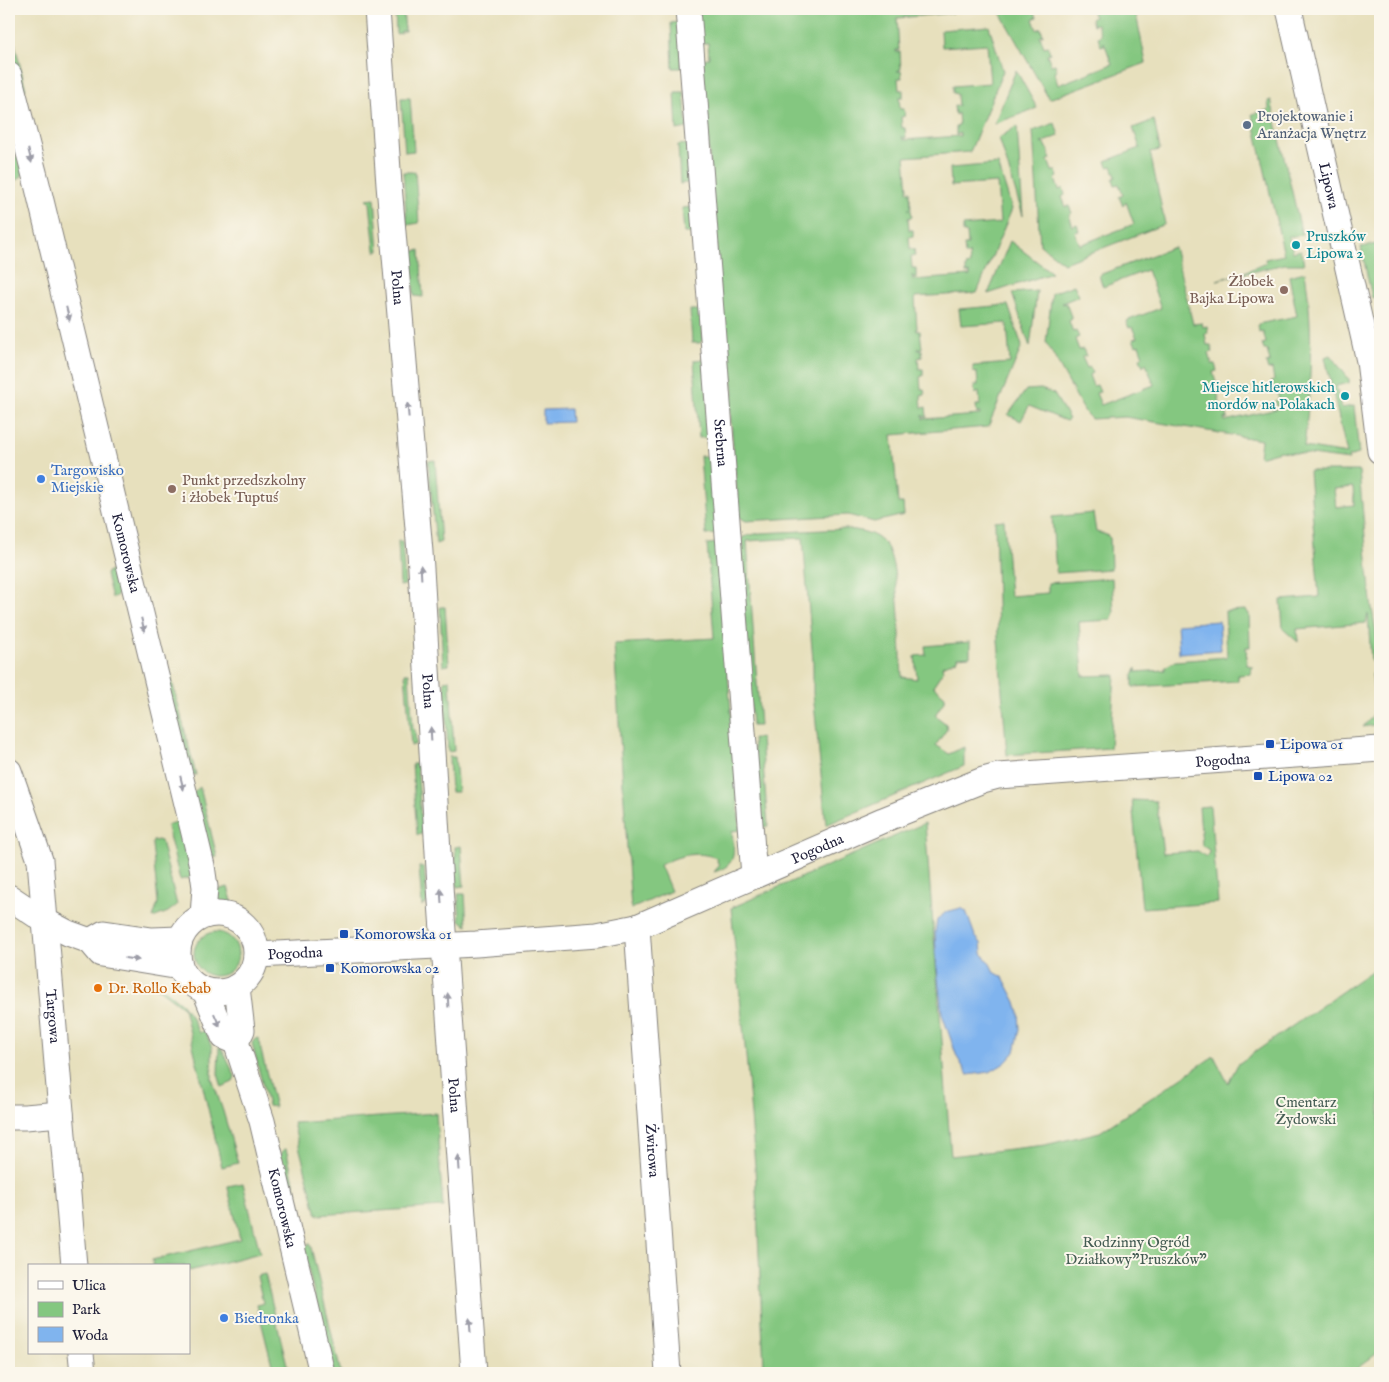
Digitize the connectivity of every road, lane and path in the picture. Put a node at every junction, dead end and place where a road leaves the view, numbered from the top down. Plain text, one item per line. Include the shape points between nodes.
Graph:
1 (377, 9) edge
2 (688, 9) edge
3 (1289, 9) edge
4 (9, 75) edge
5 (1380, 451) edge
6 (1380, 749) edge
7 (9, 772) edge
8 (754, 876) junction
9 (9, 897) edge
10 (202, 916) junction
11 (45, 921) junction
12 (637, 927) junction
13 (180, 939) junction
14 (90, 941) junction
15 (445, 945) junction
16 (257, 956) junction
17 (180, 967) junction
18 (237, 987) junction
19 (204, 991) junction
20 (236, 1042) junction
21 (61, 1114) junction
22 (9, 1116) edge
23 (74, 1264) edge
24 (81, 1354) edge
25 (83, 1373) edge
26 (322, 1373) edge
27 (474, 1373) edge
28 (668, 1373) edge

15 -> 1 street, Polna via 420,552
2 - 8 street, Srebrna
3 - 5 street, Lipowa via 1370,361
4 -> 10 street, Komorowska via 200,857 205,886
6 - 8 street, Pogodna via 998,776 941,796
7 - 11 street, Targowa via 40,860
8 - 12 street, Pogodna
9 - 11 street
10 - 13 street via 185,930
10 - 16 street via 222,914 240,921 253,936
11 - 14 street
11 - 21 street, Targowa
12 - 15 street, Pogodna via 597,935
12 - 28 street, Żwirowa
13 - 14 street via 152,940 104,933
13 - 17 street
14 -> 17 street via 101,954
15 - 16 street, Pogodna
27 -> 15 street, Polna
16 - 18 street via 249,977
17 - 19 street via 192,984
18 - 19 street via 221,992
18 - 20 street, Komorowska via 242,1030
19 -> 20 street, Komorowska via 224,1037
20 - 26 street, Komorowska via 262,1122
21 - 22 street
21 - 23 street, Targowa
24 - 25 street

